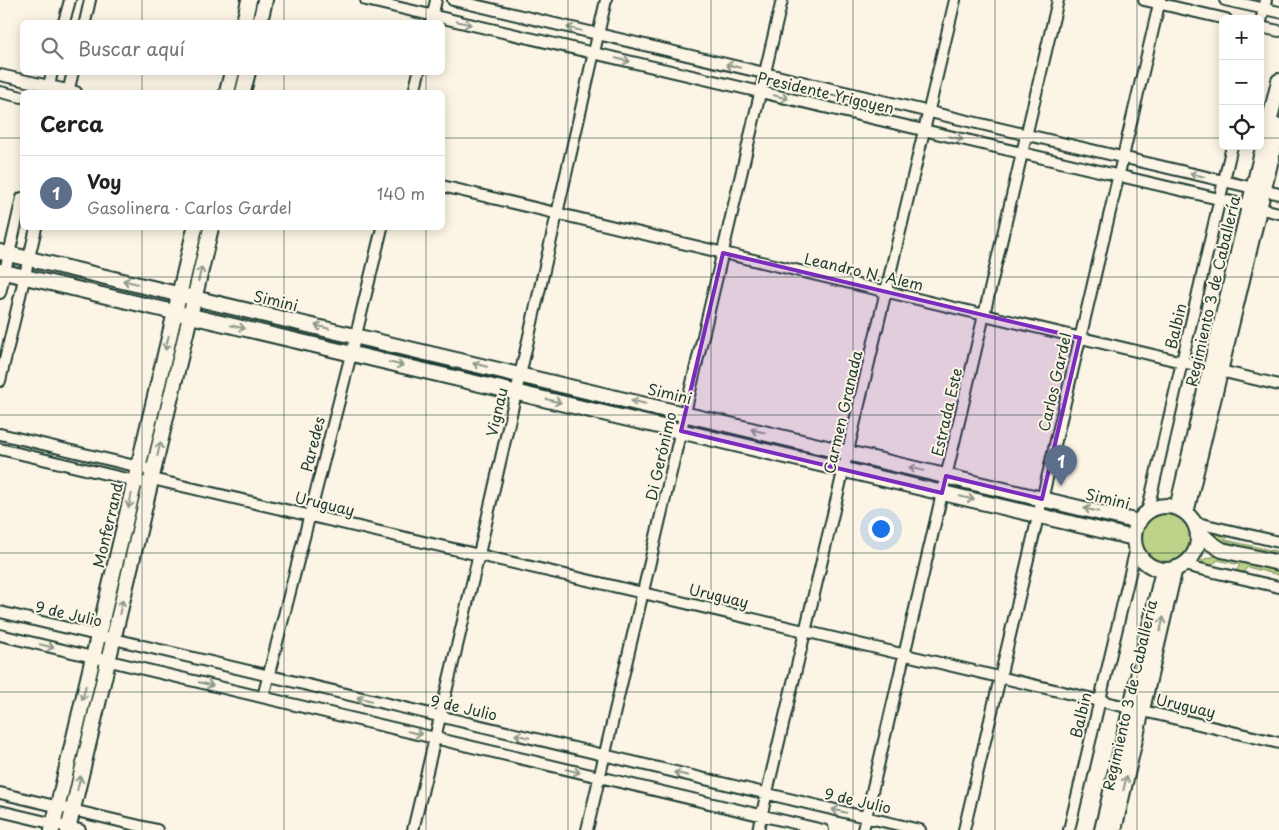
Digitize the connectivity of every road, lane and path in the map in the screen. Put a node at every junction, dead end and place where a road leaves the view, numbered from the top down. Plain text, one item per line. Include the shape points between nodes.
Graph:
1 (70, 0) edge
2 (90, 0) edge
3 (249, 0) edge
4 (265, 0) edge
5 (366, 0) edge
6 (436, 0) edge
7 (453, 0) edge
8 (606, 0) edge
9 (782, 0) edge
10 (955, 0) edge
11 (1058, 0) edge
12 (1144, 0) edge
13 (1225, 0) edge
14 (1160, 2) edge
15 (1265, 4) edge
16 (1279, 12) edge
17 (1219, 17) edge
18 (432, 19) edge
19 (65, 20) edge
20 (85, 20) edge
21 (244, 20) edge
22 (260, 20) edge
23 (445, 22) edge
24 (1264, 27) edge
25 (1279, 31) edge
26 (598, 34) junction
27 (594, 54) junction
28 (765, 73) junction
29 (0, 75) edge
30 (51, 75) edge
31 (73, 75) edge
32 (231, 75) edge
33 (247, 75) edge
34 (418, 75) edge
35 (1279, 81) edge
36 (48, 89) edge
37 (71, 90) edge
38 (228, 90) edge
39 (244, 90) edge
40 (414, 90) edge
41 (0, 92) edge
42 (760, 92) junction
43 (20, 97) edge
44 (928, 112) junction
45 (1279, 126) edge
46 (924, 130) junction
47 (1026, 135) junction
48 (1231, 150) edge
49 (1022, 153) junction
50 (1123, 158) junction
51 (1119, 176) junction
52 (1224, 181) junction
53 (445, 187) edge
54 (1258, 189) junction
55 (1279, 194) edge
56 (1220, 200) junction
57 (20, 204) edge
58 (1254, 208) junction
59 (557, 214) junction
60 (1279, 214) edge
61 (36, 230) edge
62 (195, 230) edge
63 (211, 230) edge
64 (382, 230) edge
65 (5, 253) edge
66 (723, 253) junction
67 (29, 258) junction
68 (2, 272) edge
69 (24, 277) junction
70 (885, 292) junction
71 (0, 293) edge
72 (179, 294) junction
73 (195, 297) junction
74 (175, 312) junction
75 (984, 315) junction
76 (190, 316) junction
77 (356, 335) junction
78 (1080, 338) junction
79 (351, 354) junction
80 (1182, 362) junction
81 (1216, 370) junction
82 (520, 374) junction
83 (0, 381) edge
84 (1279, 385) edge
85 (516, 393) junction
86 (685, 414) junction
87 (681, 431) junction
88 (0, 434) edge
89 (0, 449) edge
90 (847, 452) junction
91 (138, 466) junction
92 (843, 469) junction
93 (946, 476) junction
94 (152, 479) junction
95 (135, 481) junction
96 (942, 493) junction
97 (1042, 499) junction
98 (310, 515) junction
99 (1038, 515) junction
100 (1143, 517) junction
101 (1188, 519) junction
102 (1279, 542) edge
103 (1135, 543) junction
104 (1222, 550) junction
105 (479, 554) junction
106 (1279, 563) edge
107 (1177, 566) junction
108 (1279, 587) edge
109 (643, 593) junction
110 (0, 612) edge
111 (805, 631) junction
112 (0, 635) edge
113 (98, 636) junction
114 (114, 639) junction
115 (904, 654) junction
116 (93, 657) junction
117 (108, 661) junction
118 (268, 676) junction
119 (1000, 677) junction
120 (263, 697) junction
121 (1099, 700) junction
122 (1136, 709) junction
123 (440, 717) junction
124 (435, 738) junction
125 (1279, 743) edge
126 (604, 756) junction
127 (599, 777) junction
128 (0, 793) edge
129 (766, 794) junction
130 (57, 806) junction
131 (73, 810) junction
132 (0, 811) edge
133 (761, 816) junction
134 (866, 817) junction
135 (52, 827) edge
136 (72, 829) edge
137 (157, 830) edge
138 (413, 830) edge
139 (587, 830) edge
140 (758, 830) edge
141 (823, 830) edge
142 (863, 830) edge
143 (920, 830) edge
144 (964, 830) edge
145 (1069, 830) edge
146 (1102, 830) edge
147 (1114, 830) edge

1 - 19 street
2 - 20 street
3 - 21 main road
4 - 22 main road
5 - 18 street, Presidente Yrigoyen
6 - 18 street
26 -> 7 street, Presidente Yrigoyen
8 - 26 street, Vignau
9 - 28 street, Di Gerónimo
10 - 44 street, Carmen Granada
11 - 47 street, Estrada Este
12 - 14 street
13 - 15 street
14 - 17 street
14 - 50 street, Carlos Gardel
15 - 16 street
23 -> 27 street, Presidente Yrigoyen
24 - 25 street
26 - 27 street, Vignau
28 -> 26 street, Presidente Yrigoyen
27 -> 42 street, Presidente Yrigoyen
27 - 59 street, Vignau
28 - 42 street, Di Gerónimo
28 - 44 street, Presidente Yrigoyen
29 - 36 street
30 - 36 street
31 - 37 street
32 - 38 main road
33 - 39 main road
34 - 40 street
35 - 54 main road, Regimiento 3 de Caballería
41 - 43 street
42 -> 46 street, Presidente Yrigoyen
42 - 66 street, Di Gerónimo
44 - 46 street, Carmen Granada
44 - 47 street, Presidente Yrigoyen
45 - 54 main road, Regimiento 3 de Caballería
46 -> 49 street, Presidente Yrigoyen
46 - 70 street, Carmen Granada
47 - 49 street, Estrada Este
47 - 50 street, Presidente Yrigoyen
48 - 52 street, Balbin
49 - 51 street, Presidente Yrigoyen
49 - 75 street, Estrada Este
50 - 51 street, Carlos Gardel
52 -> 50 street, Presidente Yrigoyen
51 - 56 street, Presidente Yrigoyen
51 - 78 street, Carlos Gardel
52 - 54 street, Presidente Yrigoyen
52 - 56 street, Balbin
53 - 59 street, Leandro N. Alem
54 - 55 street, Presidente Yrigoyen
54 - 58 main road, Regimiento 3 de Caballería
56 - 58 street, Presidente Yrigoyen
56 - 80 street, Balbin
57 - 65 street
58 - 60 street, Presidente Yrigoyen
58 - 81 main road, Regimiento 3 de Caballería
59 - 66 street, Leandro N. Alem
59 - 82 street, Vignau
61 - 67 street
62 - 72 main road, Monferrand
73 -> 63 main road
64 - 77 street, Paredes
65 - 67 main road, Simini
65 - 68 street
66 - 70 street, Leandro N. Alem
66 - 86 street, Di Gerónimo
67 - 69 street
72 -> 67 main road, Simini
68 - 69 main road
68 - 71 street
69 - 74 main road
69 - 83 street
70 - 75 street, Leandro N. Alem
70 - 90 street, Carmen Granada
72 - 73 main road, Simini
72 - 74 main road, Monferrand
73 - 76 main road
77 -> 73 main road, Simini
74 - 76 main road
74 -> 91 main road, Monferrand
75 - 78 street, Leandro N. Alem
75 - 93 street, Estrada Este
76 -> 79 main road
94 -> 76 main road
77 - 79 street, Paredes
82 -> 77 main road, Simini
78 - 80 street, Leandro N. Alem
78 - 97 street, Carlos Gardel
79 -> 85 main road
79 - 98 street, Paredes
80 - 81 street, Leandro N. Alem
80 - 100 street, Balbin
81 - 84 street, Leandro N. Alem
81 - 101 main road, Regimiento 3 de Caballería
82 - 85 street, Vignau
86 -> 82 main road, Simini
85 -> 87 main road
85 - 105 street, Vignau
86 - 87 street, Di Gerónimo
90 -> 86 main road, Simini
87 - 92 main road
87 - 109 street, Di Gerónimo
88 - 91 street
89 - 95 street, Uruguay
90 - 92 street, Carmen Granada
93 -> 90 main road, Simini
91 - 94 street via 148,469
91 - 95 main road, Monferrand
92 - 96 main road
92 - 111 street, Carmen Granada
93 - 96 street, Estrada Este
93 - 97 main road, Simini
94 - 95 street, Uruguay via 144,483
94 - 98 street, Uruguay
114 -> 94 main road
95 -> 113 main road, Monferrand
96 -> 99 main road
96 - 115 street, Estrada Este
97 - 99 street, Carlos Gardel
100 -> 97 main road, Simini
98 - 105 street, Uruguay
98 - 118 street, Paredes
99 - 103 main road
99 - 119 street, Carlos Gardel
100 - 101 main road via 1156,508 1167,506
100 - 103 main road
101 - 102 street
101 - 104 main road
101 - 107 main road via 1197,543 1194,552
103 - 107 main road via 1140,556 1154,568
103 - 121 street, Balbin
104 - 106 main road
104 - 107 main road
105 - 109 street, Uruguay
105 - 123 street, Vignau
107 - 108 street
107 - 122 main road, Regimiento 3 de Caballería
109 - 111 street, Uruguay
109 - 126 street, Di Gerónimo
110 - 113 street, 9 de Julio
111 - 115 street, Uruguay
111 - 129 street, Carmen Granada
112 -> 116 street
113 - 114 street, 9 de Julio
113 - 116 main road, Monferrand
114 - 117 main road
114 - 118 street, 9 de Julio
115 - 119 street, Uruguay
115 - 134 street, Estrada Este
116 - 117 street
116 -> 130 main road, Monferrand
117 -> 120 street
131 -> 117 main road
118 - 120 street, Paredes
123 -> 118 street, 9 de Julio
119 - 121 street, Uruguay
119 - 144 street, Carlos Gardel
120 -> 124 street
121 - 122 street, Uruguay
121 - 145 street, Balbin
122 - 125 street, Uruguay
122 - 146 main road, Regimiento 3 de Caballería
147 -> 122 main road, Regimiento 3 de Caballería
123 - 124 street, Vignau
126 -> 123 street, 9 de Julio
124 -> 127 street
124 - 138 street, Vignau
126 - 127 street, Di Gerónimo
129 -> 126 street, 9 de Julio
127 - 133 street
127 - 139 street, Di Gerónimo
128 - 130 street
129 - 133 street, Carmen Granada
134 -> 129 street, 9 de Julio
130 - 131 street
130 - 135 main road, Monferrand
131 - 136 main road
131 - 137 street
132 - 135 street
133 - 140 street, Carmen Granada
133 - 141 street
134 - 142 street, Estrada Este
134 - 143 street, 9 de Julio
135 - 136 street

